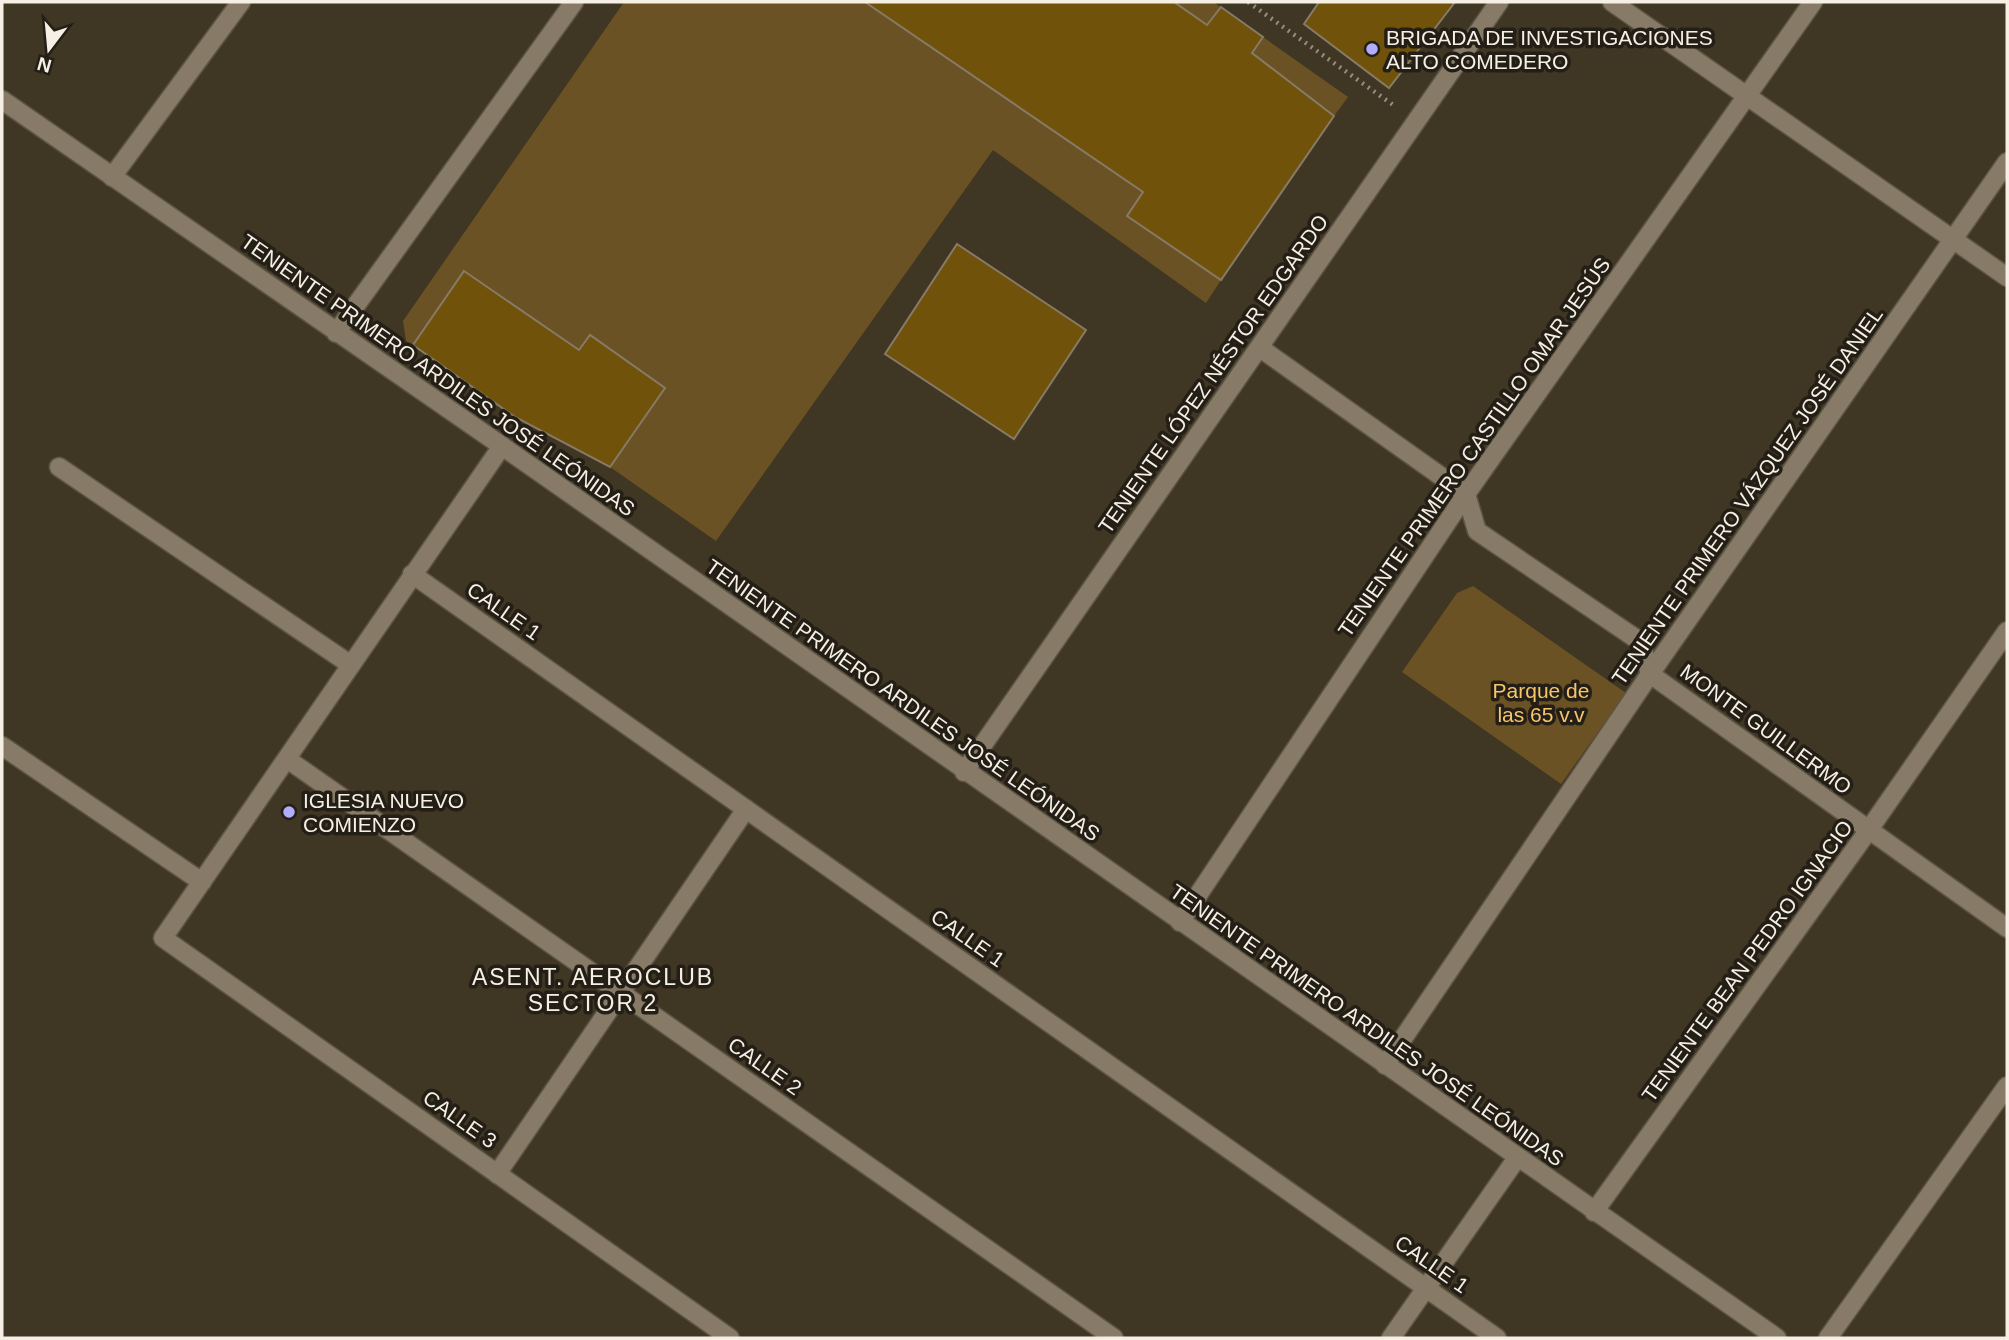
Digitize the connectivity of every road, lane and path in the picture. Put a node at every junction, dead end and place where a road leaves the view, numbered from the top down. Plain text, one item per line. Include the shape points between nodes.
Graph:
1 (241, 2) edge
2 (574, 2) edge
3 (1248, 2) edge
4 (1499, 2) edge
5 (1612, 2) edge
6 (1813, 2) edge
7 (1747, 96) junction
8 (2, 100) edge
9 (1416, 122) junction
10 (2007, 162) edge
11 (112, 177) junction
12 (1953, 239) junction
13 (2007, 277) edge
14 (336, 332) junction
15 (1260, 348) junction
16 (502, 446) junction
17 (59, 467) dead end
18 (1466, 494) junction
19 (412, 574) junction
20 (2007, 631) edge
21 (351, 665) junction
22 (1650, 674) junction
23 (2, 746) edge
24 (287, 759) junction
25 (964, 772) junction
26 (746, 809) junction
27 (1868, 831) junction
28 (202, 882) junction
29 (1180, 922) junction
30 (2007, 928) edge
31 (621, 992) junction
32 (1385, 1065) junction
33 (2007, 1086) edge
34 (1517, 1158) junction
35 (498, 1174) junction
36 (1594, 1212) junction
37 (1426, 1288) junction
38 (730, 1338) edge
39 (1114, 1338) edge
40 (1391, 1338) edge
41 (1497, 1338) edge
42 (1777, 1338) edge
43 (1828, 1338) edge

1 - 11 street
2 - 14 street
3 - 9 path
4 - 9 street, TENIENTE LÓPEZ NÉSTOR EDGARDO
5 - 7 street
6 - 7 street, TENIENTE PRIMERO CASTILLO OMAR JESÚS
7 - 12 street
7 - 18 street, TENIENTE PRIMERO CASTILLO OMAR JESÚS
8 - 11 street, TENIENTE PRIMERO ARDILES JOSÉ LEÓNIDAS
9 - 15 street, TENIENTE LÓPEZ NÉSTOR EDGARDO
10 - 12 street, TENIENTE PRIMERO VÁZQUEZ JOSÉ DANIEL
11 - 14 street, TENIENTE PRIMERO ARDILES JOSÉ LEÓNIDAS
12 - 13 street
12 - 22 street, TENIENTE PRIMERO VÁZQUEZ JOSÉ DANIEL
14 - 16 street, TENIENTE PRIMERO ARDILES JOSÉ LEÓNIDAS
15 - 18 street
15 - 25 street, TENIENTE LÓPEZ NÉSTOR EDGARDO
16 - 19 street
16 - 25 street, TENIENTE PRIMERO ARDILES JOSÉ LEÓNIDAS
17 - 21 street
18 - 22 street, MONTE GUILLERMO via 1477,531 1641,642
18 - 29 street, TENIENTE PRIMERO CASTILLO OMAR JESÚS
19 - 21 street
19 - 26 street, CALLE 1
20 - 27 street, TENIENTE BEAN PEDRO IGNACIO
21 - 24 street
22 - 27 street, MONTE GUILLERMO
22 - 32 street, TENIENTE PRIMERO VÁZQUEZ JOSÉ DANIEL
23 - 28 street
24 - 28 street
24 - 31 street, CALLE 2
25 - 29 street, TENIENTE PRIMERO ARDILES JOSÉ LEÓNIDAS
26 - 31 street
26 - 37 street, CALLE 1
27 - 30 street, MONTE GUILLERMO
27 - 36 street, TENIENTE BEAN PEDRO IGNACIO
28 - 35 street, CALLE 3 via 163,938
29 - 32 street, TENIENTE PRIMERO ARDILES JOSÉ LEÓNIDAS
31 - 35 street
31 - 39 street, CALLE 2
32 - 34 street, TENIENTE PRIMERO ARDILES JOSÉ LEÓNIDAS
33 - 43 street
34 - 36 street, TENIENTE PRIMERO ARDILES JOSÉ LEÓNIDAS
34 - 37 street
35 - 38 street, CALLE 3
36 - 42 street, TENIENTE PRIMERO ARDILES JOSÉ LEÓNIDAS
37 - 40 street
37 - 41 street, CALLE 1

